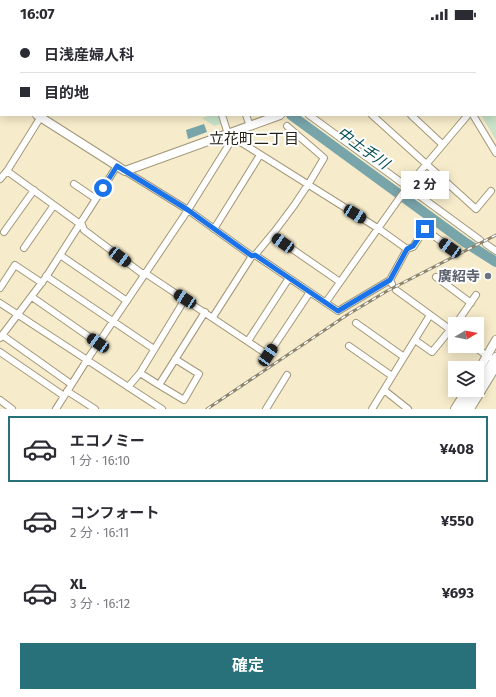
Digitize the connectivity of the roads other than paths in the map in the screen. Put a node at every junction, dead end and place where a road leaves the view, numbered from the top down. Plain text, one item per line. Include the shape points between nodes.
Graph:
1 (40, 116) edge
2 (222, 116) edge
3 (246, 116) edge
4 (274, 116) edge
5 (310, 116) edge
6 (373, 116) edge
7 (412, 116) edge
8 (468, 116) edge
9 (474, 116) edge
10 (250, 126) junction
11 (287, 126) dead end
12 (231, 136) junction
13 (442, 144) junction
14 (496, 153) edge
15 (260, 155) junction
16 (426, 164) junction
17 (121, 169) junction
18 (7, 171) junction
19 (0, 179) edge
20 (74, 184) dead end
21 (309, 185) junction
22 (408, 186) junction
23 (34, 190) junction
24 (492, 191) dead end
25 (96, 199) junction
26 (54, 205) junction
27 (188, 210) junction
28 (81, 223) junction
29 (214, 229) junction
30 (379, 229) junction
31 (4, 232) dead end
32 (272, 235) junction
33 (480, 240) dead end
34 (486, 244) dead end
35 (24, 248) dead end
36 (450, 248) dead end
37 (407, 249) junction
38 (496, 252) edge
39 (60, 255) junction
40 (253, 255) junction
41 (145, 274) junction
42 (46, 276) junction
43 (436, 277) dead end
44 (289, 278) junction
45 (340, 282) junction
46 (42, 283) junction
47 (393, 285) junction
48 (0, 288) edge
49 (310, 292) junction
50 (476, 295) dead end
51 (32, 297) junction
52 (185, 299) junction
53 (127, 300) junction
54 (326, 302) junction
55 (0, 303) edge
56 (471, 303) junction
57 (205, 312) junction
58 (19, 315) junction
59 (430, 315) junction
60 (213, 317) junction
61 (461, 317) edge
62 (112, 322) junction
63 (356, 323) dead end
64 (448, 325) edge
65 (448, 335) edge
66 (1, 337) edge
67 (415, 340) junction
68 (496, 340) edge
69 (248, 341) junction
70 (98, 343) junction
71 (349, 346) dead end
72 (154, 349) junction
73 (0, 352) edge
74 (484, 352) edge
75 (404, 357) junction
76 (493, 358) edge
77 (175, 359) junction
78 (86, 360) junction
79 (484, 366) edge
80 (496, 368) edge
81 (140, 373) junction
82 (484, 374) edge
83 (287, 375) dead end
84 (392, 376) junction
85 (71, 384) junction
86 (159, 385) junction
87 (128, 387) junction
88 (384, 390) junction
89 (66, 394) junction
90 (463, 397) edge
91 (471, 397) edge
92 (0, 400) edge
93 (12, 409) edge
94 (56, 409) edge
95 (95, 409) edge
96 (162, 409) edge
97 (266, 409) edge
98 (372, 409) edge
99 (408, 409) edge
100 (455, 409) edge
101 (464, 409) edge
102 (471, 409) edge

1 - 17 street
1 - 18 street
2 - 12 street
3 - 10 street
4 - 10 street
5 - 22 street
6 - 16 street
7 - 13 street
8 - 13 street
9 - 14 street
10 - 12 street via 238,130
11 - 21 street via 324,158
12 - 15 street
12 - 17 street
12 - 27 street
13 - 16 street
15 - 21 street
15 - 29 street
16 - 22 street
16 - 24 street via 476,209
17 - 25 street
17 - 27 street
18 - 19 street
18 - 23 street
20 - 25 street
21 - 30 street
21 - 32 street
22 - 30 street
22 - 33 street
23 - 26 street
23 - 31 street
25 - 28 street
26 - 28 street
26 - 35 street
27 - 29 street
27 - 41 street
28 - 39 street
28 - 41 street via 84,230
29 - 40 street
30 - 37 street
30 - 45 street
32 - 40 street
32 - 45 street
34 - 38 street
36 - 37 street via 425,229 413,246
37 - 47 street
39 - 42 street
39 - 53 street
40 - 44 street
40 - 60 street
41 - 52 street
41 - 53 street
42 - 46 street
42 - 62 street
43 - 56 street
44 - 49 street
44 - 69 street
45 - 54 street
46 - 48 street via 15,264
46 - 51 street
47 - 54 street via 338,311
47 - 59 street
49 - 54 street
49 - 69 street via 268,355
50 - 56 street
51 - 58 street
51 - 70 street
52 - 57 street
52 - 72 street
53 - 62 street
55 - 58 street
56 - 61 street
57 - 60 street
57 - 77 street
58 - 66 street
58 - 78 street
59 - 64 street
59 - 67 street
60 - 69 street
62 - 70 street
62 - 72 street
63 - 75 street
65 - 67 street via 432,352
66 - 85 street
67 - 75 street
68 - 76 street
70 - 78 street
71 - 84 street
72 - 81 street
73 - 89 street
74 - 76 street
75 - 84 street
76 - 79 street
76 - 82 street
77 - 86 street
77 - 86 street via 199,374 184,400
78 - 85 street
78 - 87 street
80 - 102 street
81 - 86 street
81 - 87 street
83 - 97 street
84 - 88 street
85 - 89 street
87 - 96 street
88 - 98 street
88 - 99 street
89 - 94 street
89 - 95 street
90 - 100 street
91 - 101 street
92 - 93 street

